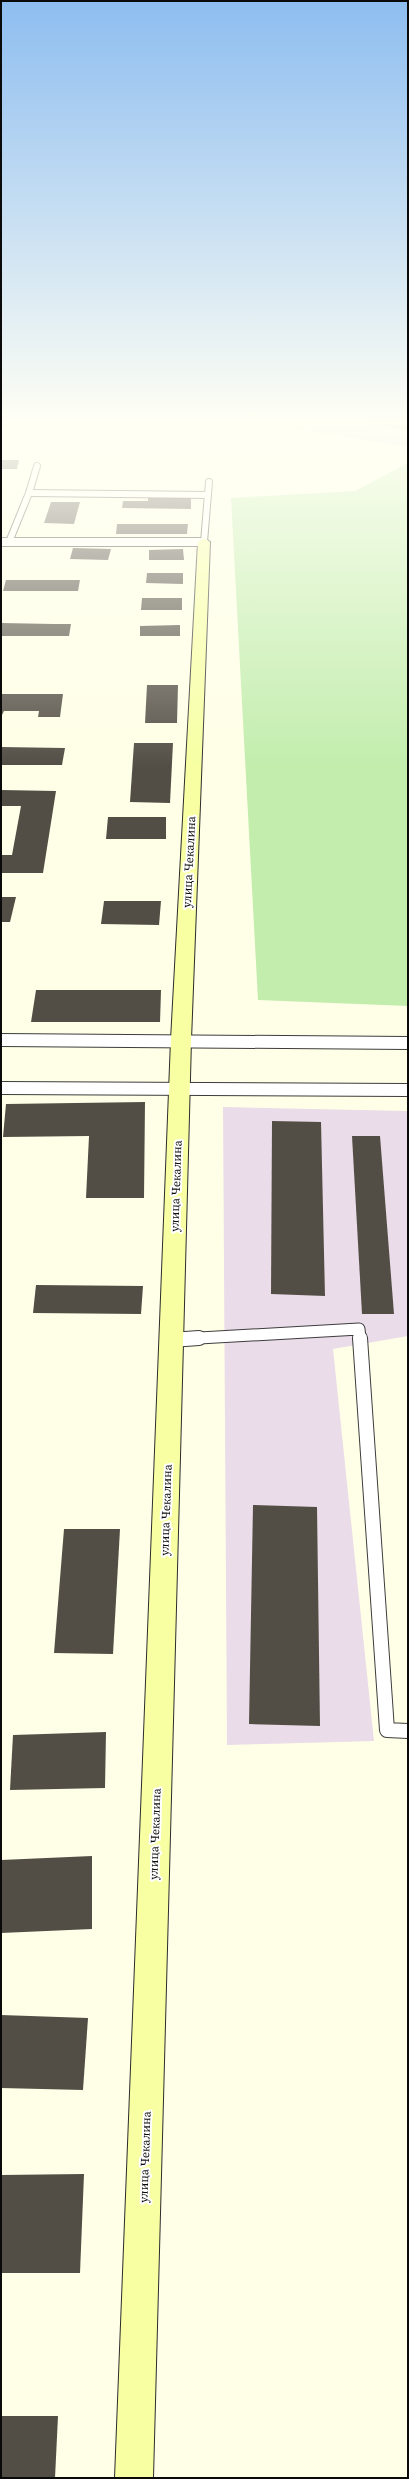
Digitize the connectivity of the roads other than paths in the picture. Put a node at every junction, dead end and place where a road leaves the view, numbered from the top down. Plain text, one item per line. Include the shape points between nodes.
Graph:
1 (204, 537) edge
2 (5, 542) edge
3 (204, 542) junction
4 (1, 1040) edge
5 (181, 1040) junction
6 (408, 1043) edge
7 (1, 1088) edge
8 (180, 1088) junction
9 (408, 1090) edge
10 (171, 1340) junction
11 (408, 1731) edge
12 (134, 2478) edge

1 - 3 lane
2 - 3 street
3 - 5 main road, улица Чекалина
4 - 5 street
5 - 6 street
5 - 8 main road, улица Чекалина
7 - 8 street
8 - 9 street
8 - 10 main road, улица Чекалина
10 - 11 lane via 359,1329 386,1730
10 - 12 main road, улица Чекалина

